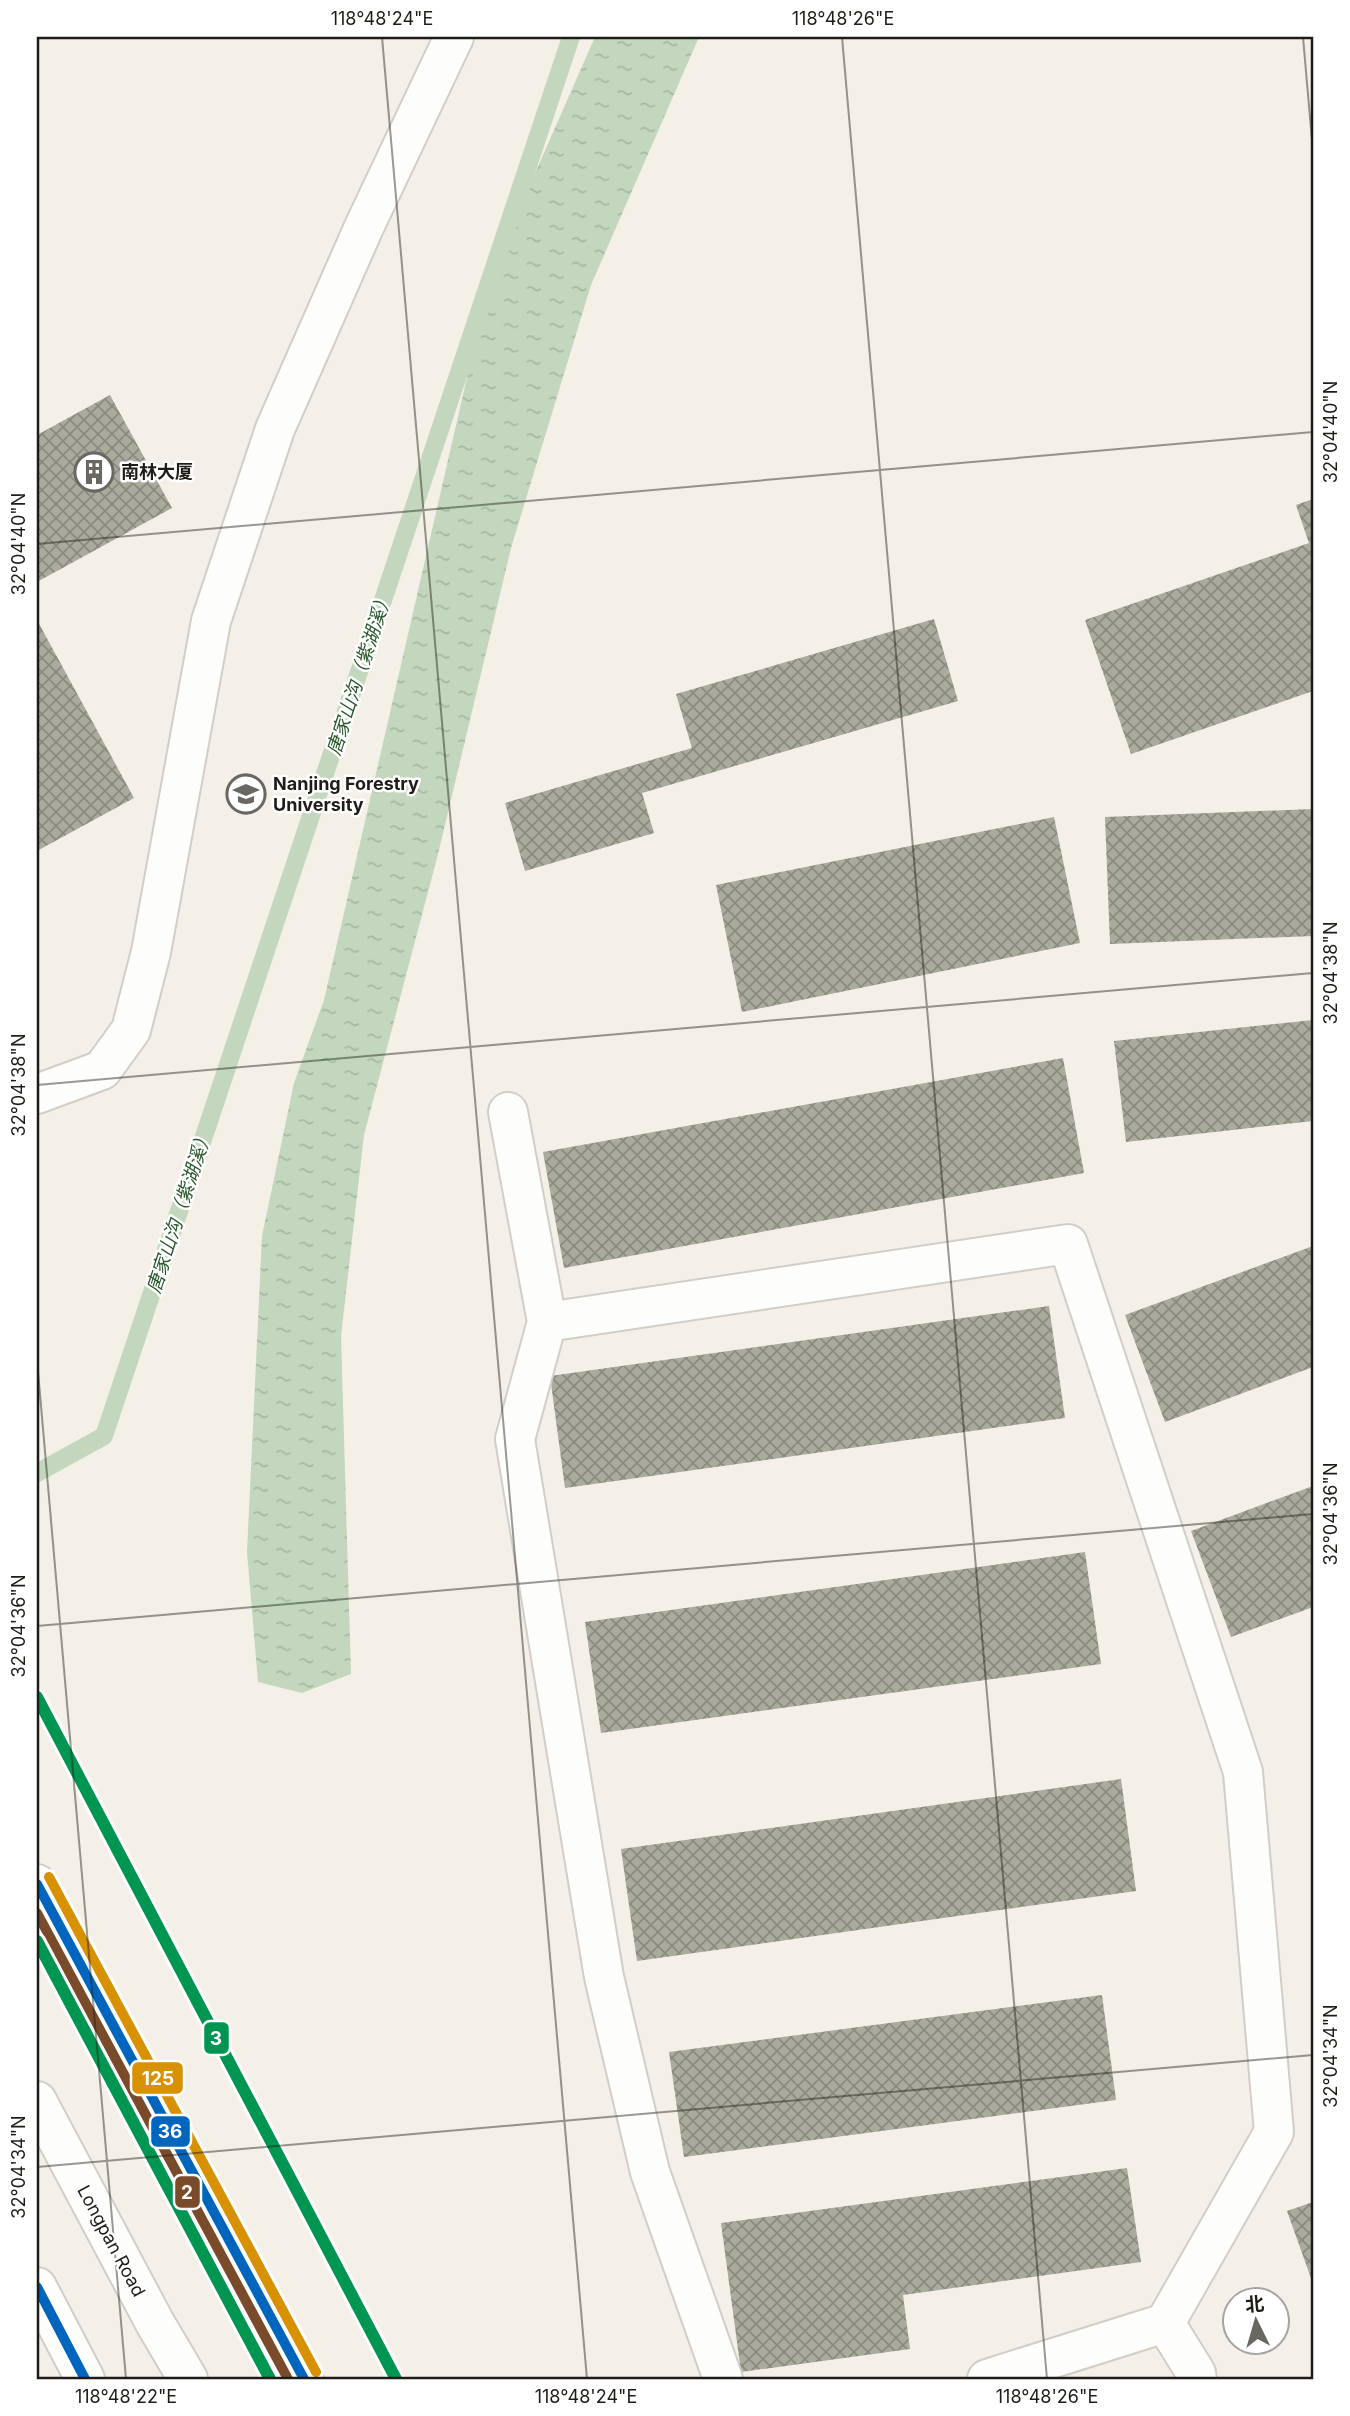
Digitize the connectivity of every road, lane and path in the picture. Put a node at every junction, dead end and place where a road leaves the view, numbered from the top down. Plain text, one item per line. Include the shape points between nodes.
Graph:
1 (454, 37) edge
2 (37, 1094) edge
3 (508, 1112) dead end
4 (547, 1322) junction
5 (37, 1884) edge
6 (37, 2101) edge
7 (37, 2287) edge
8 (1165, 2323) junction
9 (85, 2379) edge
10 (188, 2379) edge
11 (304, 2379) edge
12 (723, 2379) edge
13 (987, 2379) edge
14 (1197, 2379) edge

1 - 2 street via 275,429 211,621 151,952 131,1030 103,1070
3 - 4 street
4 - 8 street via 1068,1244 1243,1772 1274,2132
4 - 12 street via 515,1439 604,1977 650,2172
5 - 11 street
6 - 10 street, Longpan Road
7 - 9 street
8 - 13 street
8 - 14 street

